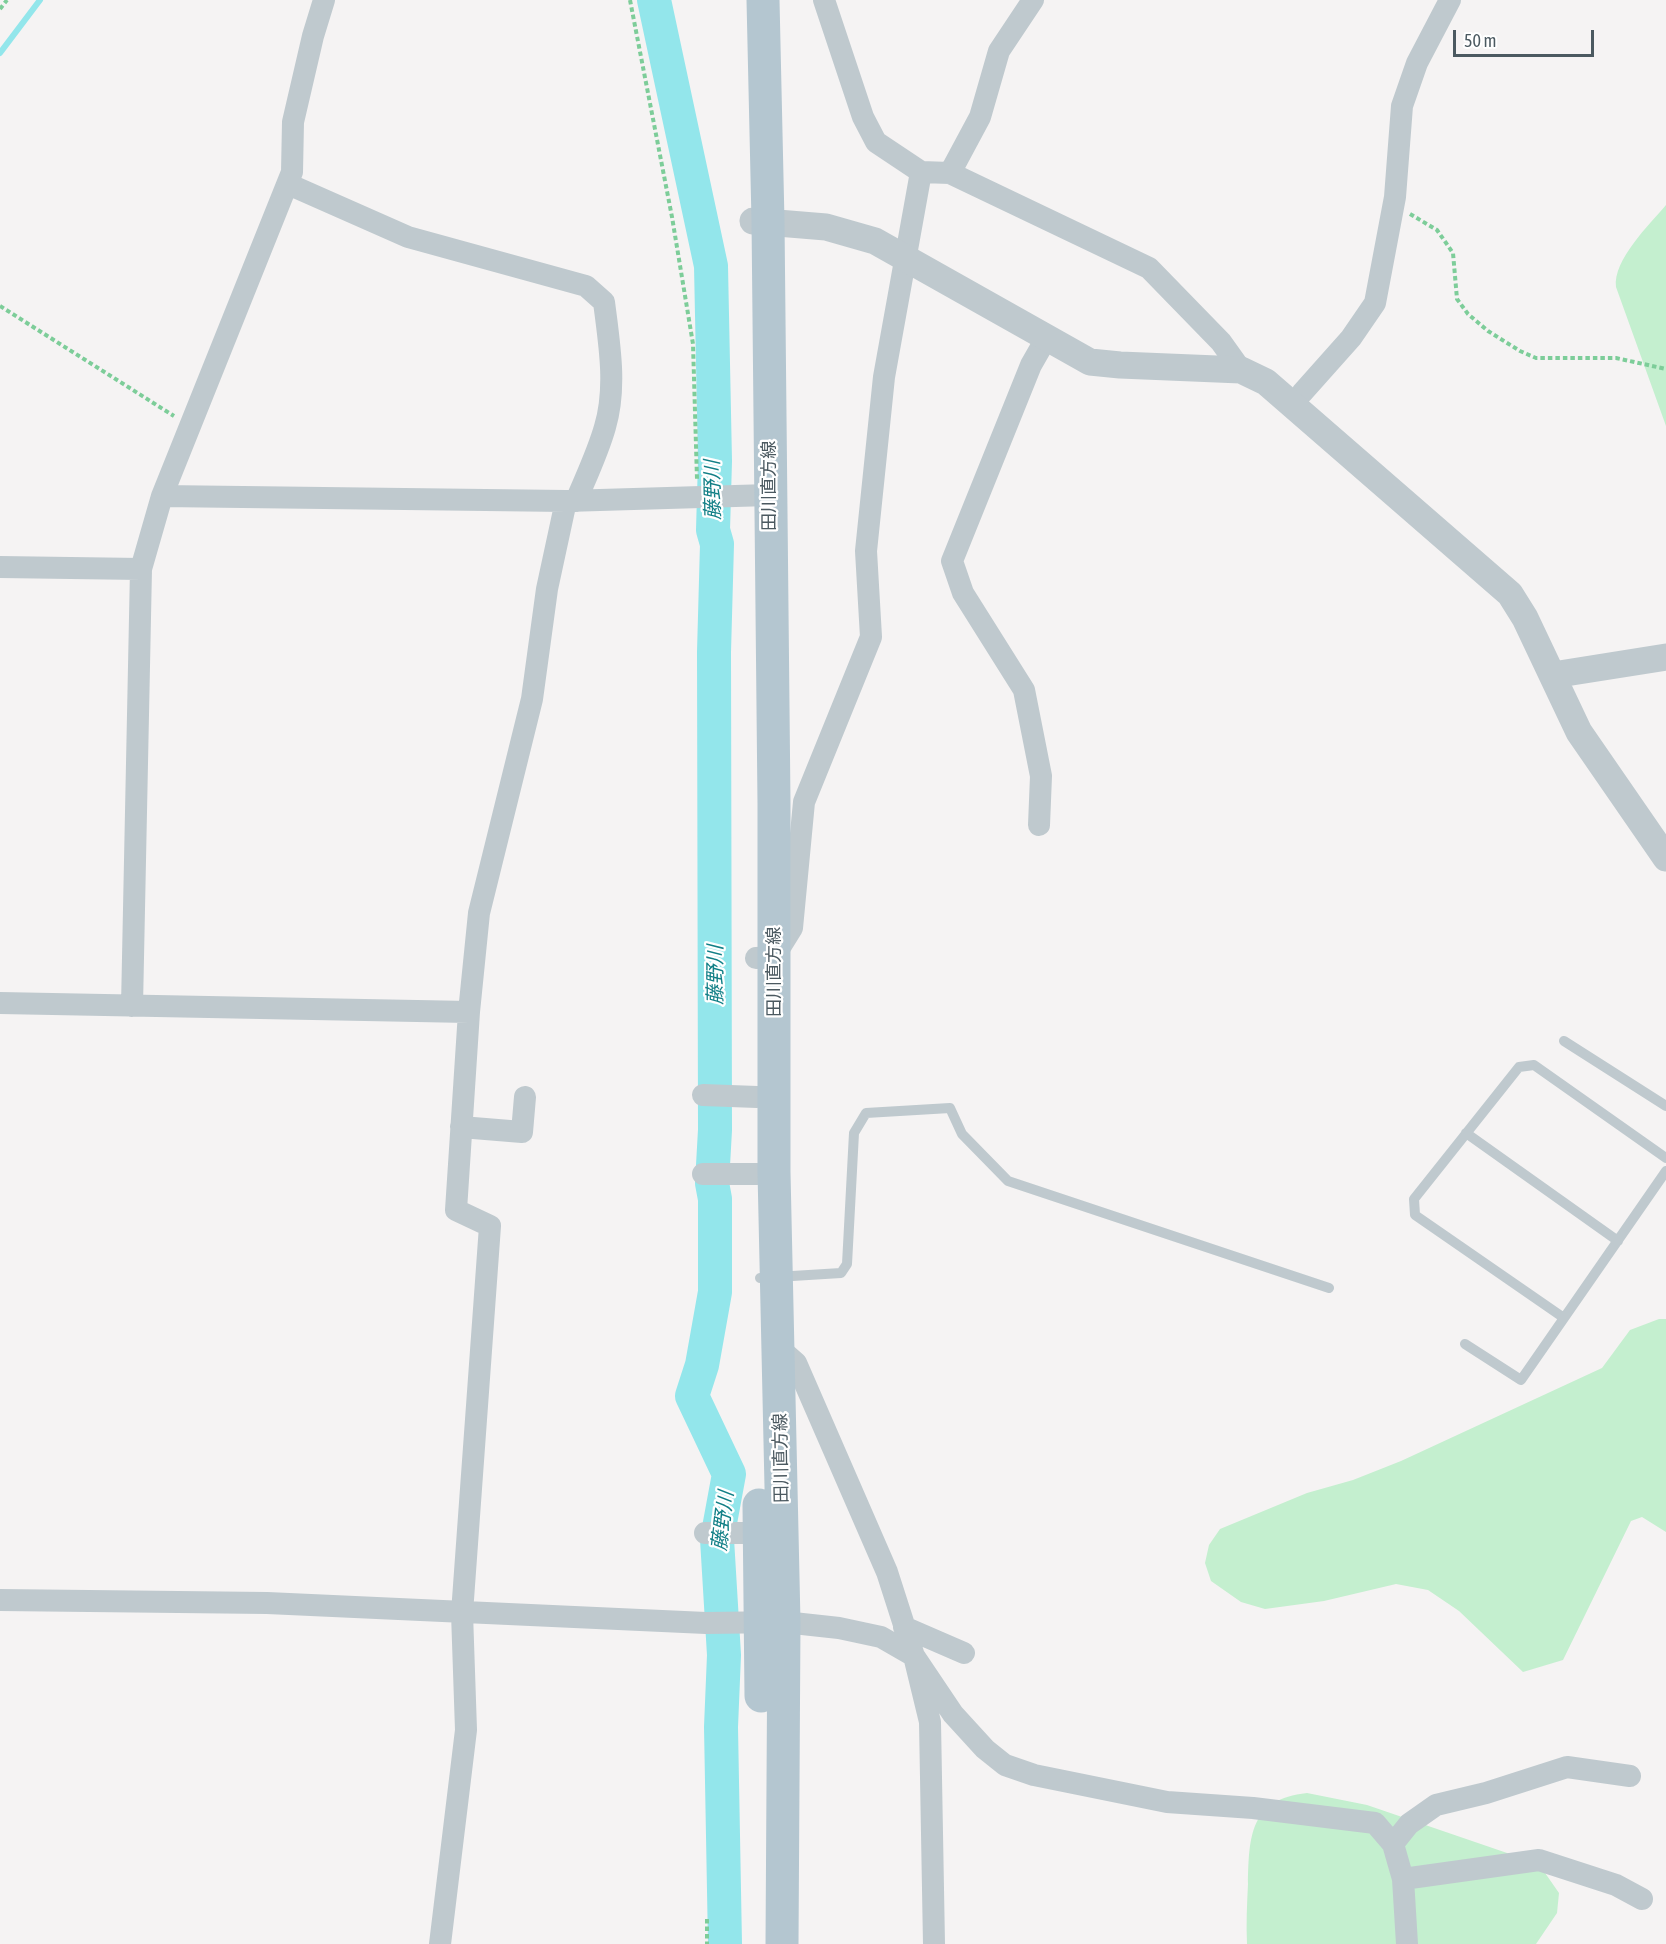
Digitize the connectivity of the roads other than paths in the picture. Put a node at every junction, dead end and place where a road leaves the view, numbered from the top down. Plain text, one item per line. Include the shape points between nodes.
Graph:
1 (324, 0) edge
2 (749, 0) edge
3 (764, 0) edge
4 (824, 0) edge
5 (1033, 0) edge
6 (1450, 0) edge
7 (921, 171) junction
8 (950, 173) junction
9 (288, 184) junction
10 (761, 221) junction
11 (904, 255) junction
12 (1047, 337) junction
13 (1241, 370) junction
14 (1302, 393) dead end
15 (759, 495) junction
16 (162, 496) junction
17 (571, 501) junction
18 (0, 567) edge
19 (141, 569) junction
20 (1666, 657) edge
21 (1552, 675) junction
22 (1040, 825) dead end
23 (1666, 858) edge
24 (765, 957) junction
25 (0, 1003) edge
26 (132, 1006) junction
27 (469, 1012) junction
28 (1564, 1041) dead end
29 (703, 1095) dead end
30 (525, 1097) dead end
31 (756, 1097) junction
32 (1666, 1106) edge
33 (461, 1127) junction
34 (1466, 1133) junction
35 (1666, 1158) edge
36 (1666, 1171) edge
37 (703, 1174) dead end
38 (757, 1174) junction
39 (1618, 1241) junction
40 (769, 1277) junction
41 (1329, 1288) dead end
42 (1564, 1318) junction
43 (1465, 1344) dead end
44 (779, 1348) junction
45 (705, 1533) dead end
46 (758, 1533) junction
47 (0, 1600) edge
48 (462, 1613) junction
49 (765, 1623) junction
50 (904, 1627) junction
51 (964, 1653) dead end
52 (914, 1656) junction
53 (1630, 1776) dead end
54 (1393, 1844) junction
55 (1403, 1879) junction
56 (1642, 1899) dead end
57 (936, 1943) edge
58 (440, 1944) edge
59 (762, 1944) edge
60 (782, 1944) edge
61 (1407, 1944) edge

1 - 9 street via 293,122 292,172
2 - 10 main road, 田川直方線
3 - 10 main road, 田川直方線
4 - 7 street via 862,117 876,142
5 - 8 street via 999,51 980,117
6 - 14 street via 1417,63 1402,106 1393,207 1375,303 1351,338
7 - 8 street
7 - 11 street
8 - 13 street via 1149,268 1221,342
9 - 16 street
9 - 17 street via 408,237 586,286 604,302 610,351 606,427
10 - 11 street via 826,227 875,241
10 - 15 main road, 田川直方線
11 - 12 street
11 - 24 street via 884,377 866,551 871,637 804,802 792,928
12 - 13 street via 1090,362
12 - 22 street via 1031,365 952,561 963,593 1023,690 1041,776
13 - 21 street via 1266,382 1295,405 1510,594
15 - 17 street
15 - 24 main road, 田川直方線
16 - 17 street
16 - 19 street
17 - 27 street via 547,589 532,699 480,913
18 - 19 street
19 - 26 street
20 - 21 street
21 - 23 street via 1579,732
24 - 31 main road, 田川直方線
24 - 40 main road, 田川直方線 via 774,1172
25 - 26 street
26 - 27 street
27 - 33 street
28 - 32 lane
29 - 31 street
30 - 33 street via 522,1132
31 - 38 main road, 田川直方線
33 - 48 street via 456,1210 490,1226
34 - 35 lane via 1519,1067 1534,1065
34 - 39 lane
34 - 42 lane via 1414,1199 1415,1215
36 - 39 lane
37 - 38 street
38 - 40 main road, 田川直方線
39 - 42 lane
40 - 41 lane via 841,1273 847,1264 854,1133 866,1113 950,1108 962,1134 1008,1181
40 - 44 main road, 田川直方線
40 - 46 main road, 田川直方線
42 - 43 lane via 1521,1380
44 - 49 main road, 田川直方線
44 - 50 street via 796,1363 886,1572
45 - 46 street
46 - 49 main road, 田川直方線
47 - 48 street via 267,1603
48 - 49 street
48 - 58 street via 465,1730
49 - 52 street via 839,1628 881,1637
49 - 59 main road, 田川直方線
49 - 60 main road, 田川直方線
50 - 51 street
50 - 52 street
52 - 54 street via 953,1714 1005,1765 1034,1775 1167,1802 1375,1823
52 - 57 street via 930,1722
53 - 54 street via 1567,1767 1436,1805 1409,1824
54 - 55 street
55 - 56 street via 1539,1860 1616,1885
55 - 61 street

